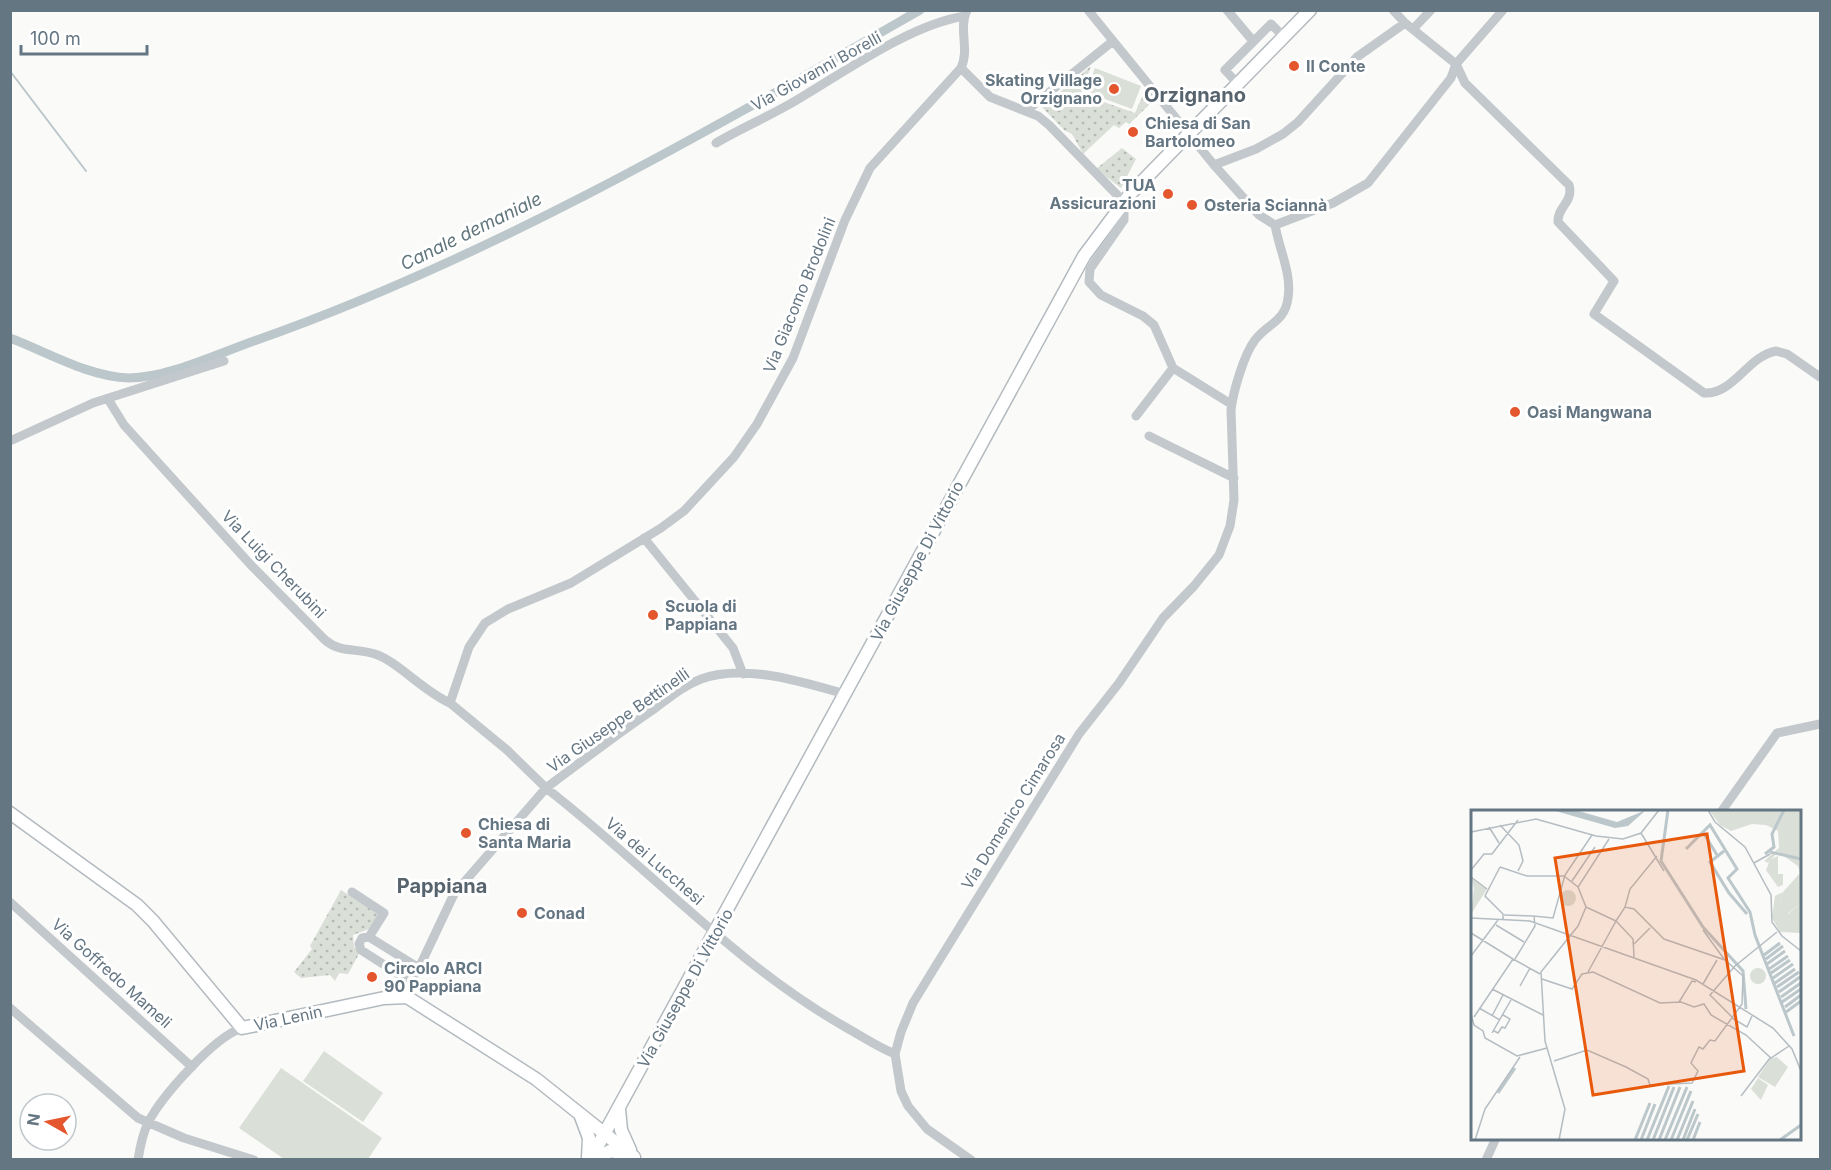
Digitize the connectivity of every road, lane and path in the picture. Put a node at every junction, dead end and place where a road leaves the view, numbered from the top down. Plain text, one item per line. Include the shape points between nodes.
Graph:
1 (1088, 10) edge
2 (1227, 10) edge
3 (1310, 10) edge
4 (1393, 10) edge
5 (1431, 10) edge
6 (1503, 10) edge
7 (966, 13) edge
8 (1409, 26) junction
9 (1284, 37) junction
10 (1113, 41) junction
11 (1253, 41) junction
12 (1456, 64) junction
13 (961, 68) junction
14 (1238, 84) junction
15 (1026, 111) junction
16 (1188, 135) junction
17 (716, 143) dead end
18 (1214, 165) junction
19 (1124, 202) junction
20 (1275, 225) junction
21 (224, 361) dead end
22 (1173, 368) junction
23 (1821, 377) edge
24 (108, 399) junction
25 (1231, 404) junction
26 (1136, 416) dead end
27 (1149, 436) dead end
28 (10, 441) edge
29 (1234, 478) junction
30 (644, 538) junction
31 (743, 674) junction
32 (845, 693) junction
33 (450, 703) junction
34 (1820, 725) edge
35 (546, 788) junction
36 (1721, 810) edge
37 (10, 813) edge
38 (352, 892) dead end
39 (10, 902) edge
40 (714, 933) junction
41 (369, 937) junction
42 (419, 968) junction
43 (411, 982) junction
44 (401, 996) junction
45 (10, 1008) edge
46 (242, 1028) junction
47 (895, 1054) junction
48 (192, 1067) junction
49 (619, 1108) junction
50 (580, 1113) junction
51 (148, 1122) junction
52 (606, 1133) junction
53 (1495, 1140) edge
54 (634, 1158) edge
55 (138, 1160) edge
56 (254, 1160) edge
57 (589, 1160) edge
58 (595, 1160) edge
59 (971, 1160) edge
60 (1486, 1160) edge

1 - 10 street
2 - 11 street
3 - 9 main road, Via Giuseppe Di Vittorio
4 - 8 street
5 - 8 street
6 - 12 street
7 - 13 street via 966,51
7 - 17 street, Via Giovanni Borelli via 937,23 864,60
8 - 12 street
8 - 18 street via 1357,57 1282,135
9 - 11 street via 1270,24
9 - 14 main road, Via Giuseppe Di Vittorio
10 - 15 street
10 - 16 street
11 - 14 street via 1225,70
12 - 20 street via 1451,78 1368,183 1333,203
12 - 23 street via 1465,83 1569,185 1570,200 1560,212 1558,222 1614,281 1594,314 1704,393 1716,392 1747,367 1776,351
13 - 15 street via 990,97
13 - 30 street, Via Giacomo Brodolini via 870,168 849,211 793,358 743,447 684,511
14 - 16 main road, Via Giuseppe Di Vittorio
15 - 19 street via 1049,125
16 - 18 street
16 - 19 main road, Via Giuseppe Di Vittorio
18 - 20 street via 1259,215
19 - 22 street via 1124,220 1090,269 1089,282 1101,295 1154,325
19 - 32 main road, Via Giuseppe Di Vittorio via 1075,270
20 - 25 street, Via Domenico Cimarosa via 1288,284 1286,307 1281,318 1253,343
21 - 24 street
22 - 25 street
22 - 26 street
24 - 28 street
24 - 33 street, Via Luigi Cherubini via 124,425 325,640 339,648 376,654
25 - 29 street, Via Domenico Cimarosa
27 - 29 street
29 - 47 street, Via Domenico Cimarosa via 1233,511 1219,555 1163,618 1078,734 914,1003
30 - 31 street via 734,648
30 - 33 street, Via Giacomo Brodolini via 570,583 485,623 469,647
31 - 32 street, Via Giuseppe Bettinelli via 799,680
31 - 35 street, Via Giuseppe Bettinelli via 702,679 686,687
32 - 40 main road, Via Giuseppe Di Vittorio
33 - 35 street
34 - 36 street via 1777,733
35 - 40 street, Via dei Lucchesi
35 - 42 street via 454,894
37 - 46 main road, Via Lenin via 137,905
38 - 41 street via 384,913
39 - 48 street, Via Goffredo Mameli
40 - 47 street, Via dei Lucchesi via 802,1001
40 - 49 main road, Via Giuseppe Di Vittorio
41 - 42 street
41 - 43 street via 362,938 361,950
42 - 43 street
43 - 44 street
44 - 46 main road, Via Lenin
44 - 50 main road via 481,1042
45 - 51 street via 122,1107
46 - 48 street via 225,1036
47 - 59 street, Via Domenico Cimarosa via 901,1091 915,1117
48 - 51 street
49 - 50 main road via 599,1118
49 - 52 main road, Via Giuseppe Di Vittorio
49 - 54 main road via 621,1130
50 - 52 main road
50 - 57 main road via 589,1138
51 - 55 street
51 - 56 street
52 - 54 main road
52 - 57 main road, Via Giuseppe Di Vittorio
53 - 60 street
54 - 58 main road via 616,1150

